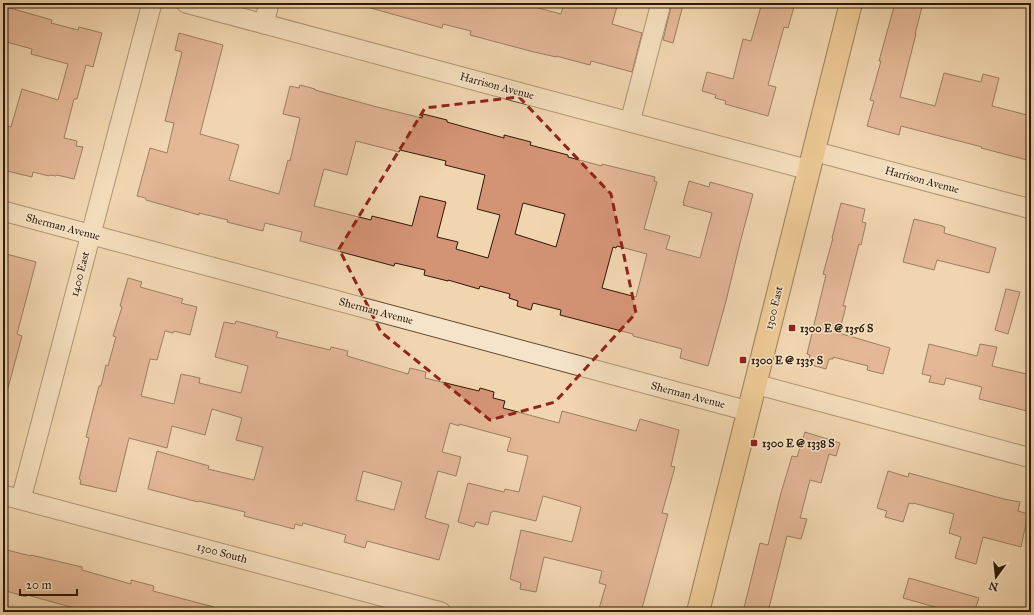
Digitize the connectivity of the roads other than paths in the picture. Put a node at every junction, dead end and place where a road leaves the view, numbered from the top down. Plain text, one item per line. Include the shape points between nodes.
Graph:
1 (152, 3) edge
2 (186, 3) edge
3 (269, 3) edge
4 (661, 3) edge
5 (851, 3) edge
6 (264, 24) junction
7 (630, 122) junction
8 (811, 160) junction
9 (1031, 209) edge
10 (3, 211) edge
11 (91, 235) junction
12 (755, 384) junction
13 (748, 411) junction
14 (1031, 458) edge
15 (12, 497) edge
16 (441, 612) edge
17 (698, 612) edge

1 - 11 street, 1400 East
2 - 6 street, Harrison Avenue
3 - 6 street
4 - 7 street
5 - 8 main road, 1300 East
6 - 7 street, Harrison Avenue
7 - 8 street, Harrison Avenue
8 - 9 street, Harrison Avenue
8 - 12 main road, 1300 East
10 - 11 street, Sherman Avenue
11 - 13 street, Sherman Avenue
11 - 15 street, 1400 East
12 - 13 main road, 1300 East
12 - 14 street
13 - 17 main road, 1300 East
15 - 16 street, 1300 South

